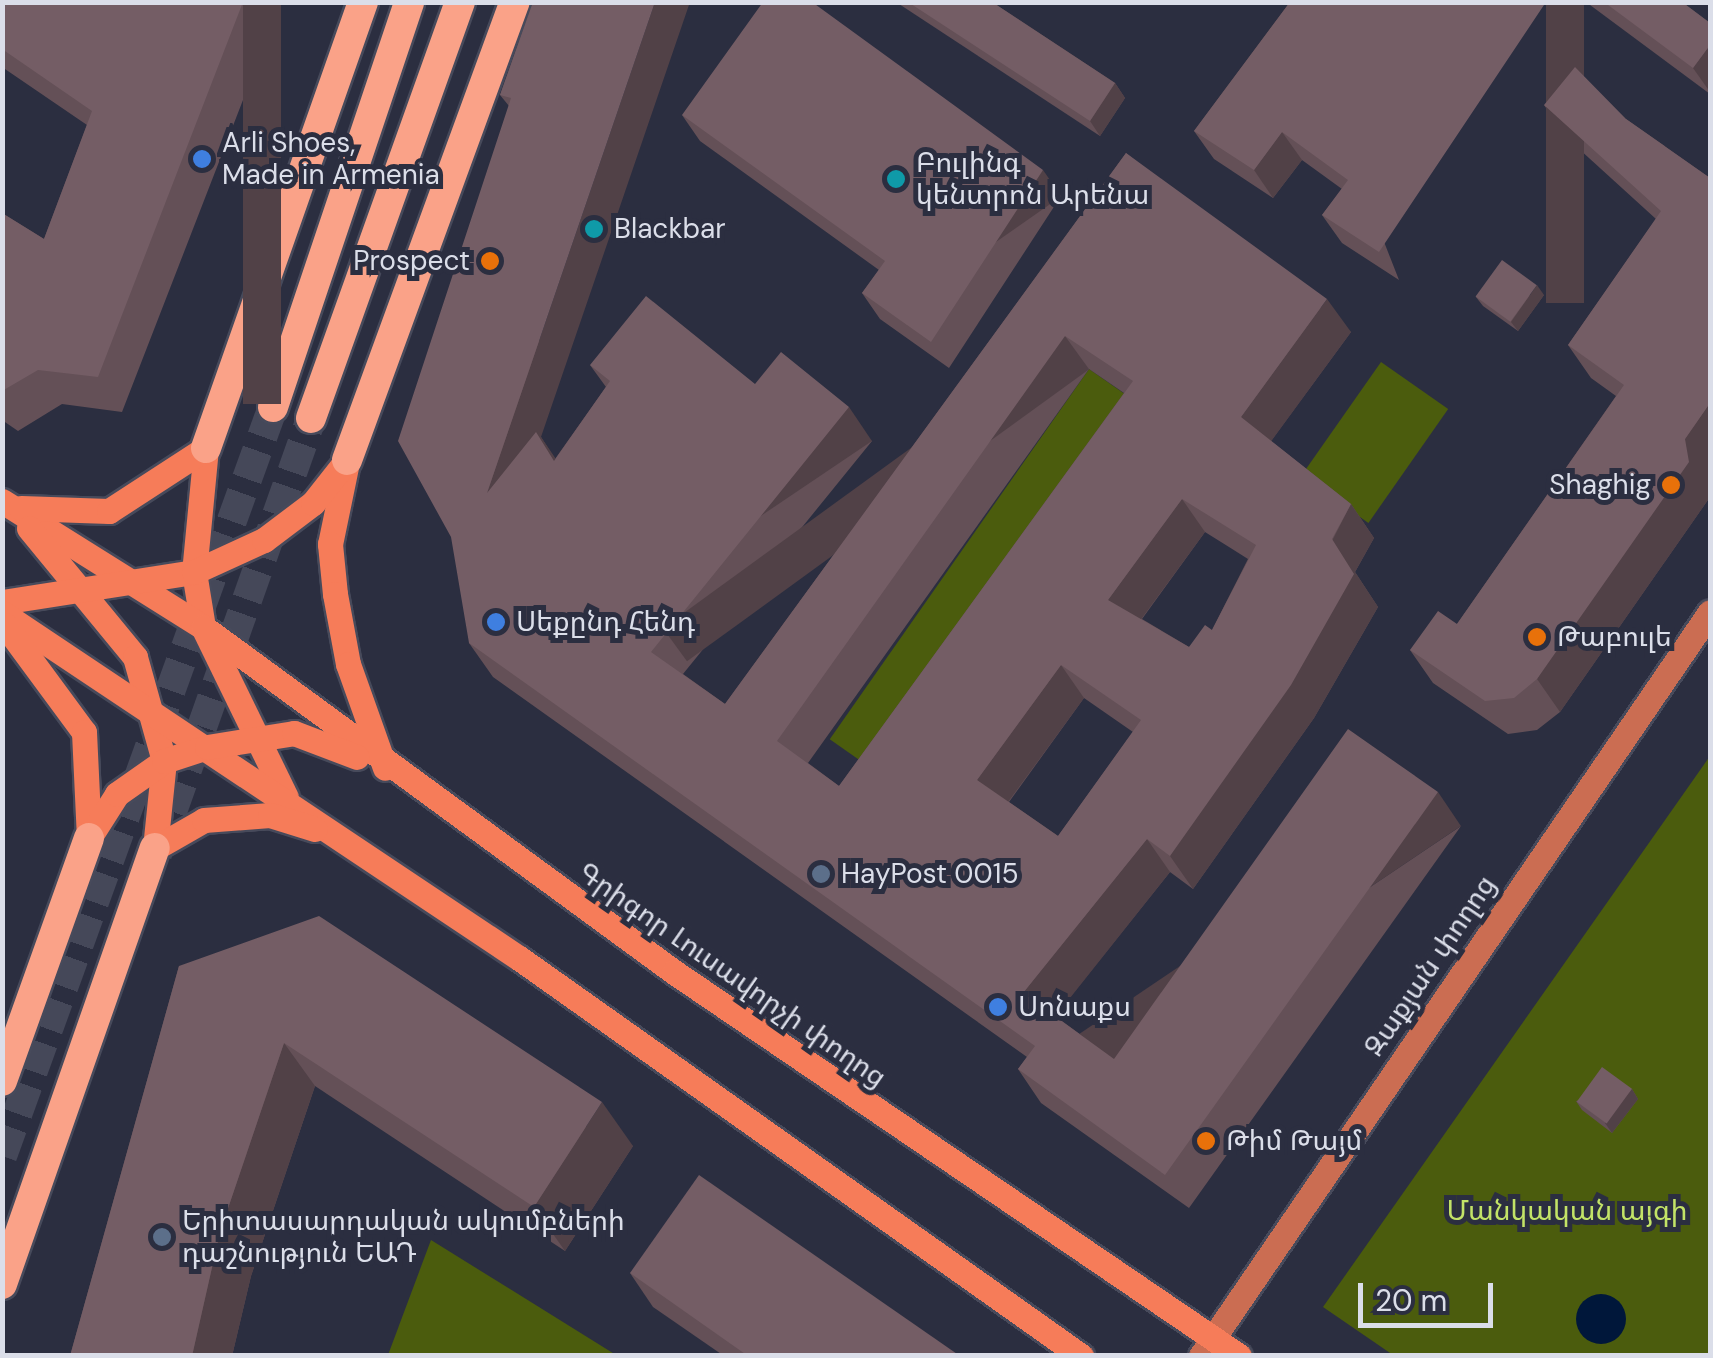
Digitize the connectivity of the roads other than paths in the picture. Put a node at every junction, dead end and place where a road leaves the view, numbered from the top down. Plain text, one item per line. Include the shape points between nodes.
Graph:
1 (363, 2) edge
2 (409, 2) edge
3 (460, 2) edge
4 (515, 2) edge
5 (273, 407) tunnel mouth
6 (311, 418) tunnel mouth
7 (206, 448) junction
8 (347, 460) junction
9 (6, 503) edge
10 (194, 572) junction
11 (132, 587) junction
12 (84, 594) junction
13 (2, 602) edge
14 (1710, 612) edge
15 (2, 613) edge
16 (2, 621) edge
17 (202, 627) junction
18 (157, 715) junction
19 (252, 737) junction
20 (207, 747) junction
21 (164, 761) junction
22 (385, 768) junction
23 (288, 800) junction
24 (328, 833) junction
25 (89, 838) junction
26 (155, 848) junction
27 (2, 1082) edge
28 (2, 1284) edge
29 (1206, 1348) edge
30 (1081, 1356) edge
31 (1239, 1356) edge

1 - 7 highway
2 - 5 highway
3 - 6 highway
4 - 8 highway
7 - 9 main road via 109,512
7 - 10 main road
8 - 10 main road via 313,503 264,540
8 - 22 main road via 330,544 335,594 348,664
9 - 11 main road, Գրիգոր Լուսավորչի փողոց
9 - 12 main road
10 - 11 main road
10 - 17 main road
11 - 12 main road
11 - 17 main road, Գրիգոր Լուսավորչի փողոց
12 - 13 main road
12 - 18 main road via 119,630
14 - 29 street, Զաքյան փողոց
15 - 18 main road
16 - 25 main road via 84,732
17 - 19 main road
17 - 22 main road, Գրիգոր Լուսավորչի փողոց
18 - 20 main road
18 - 21 main road
19 - 20 main road
19 - 22 main road via 294,733
19 - 23 main road
20 - 21 main road
20 - 23 main road
21 - 25 main road via 117,794
21 - 26 main road
22 - 29 main road, Գրիգոր Լուսավորչի փողոց
23 - 24 main road
24 - 26 main road via 270,815 204,820
24 - 30 main road
25 - 27 highway
26 - 28 highway
29 - 31 main road, Գրիգոր Լուսավորչի փողոց

